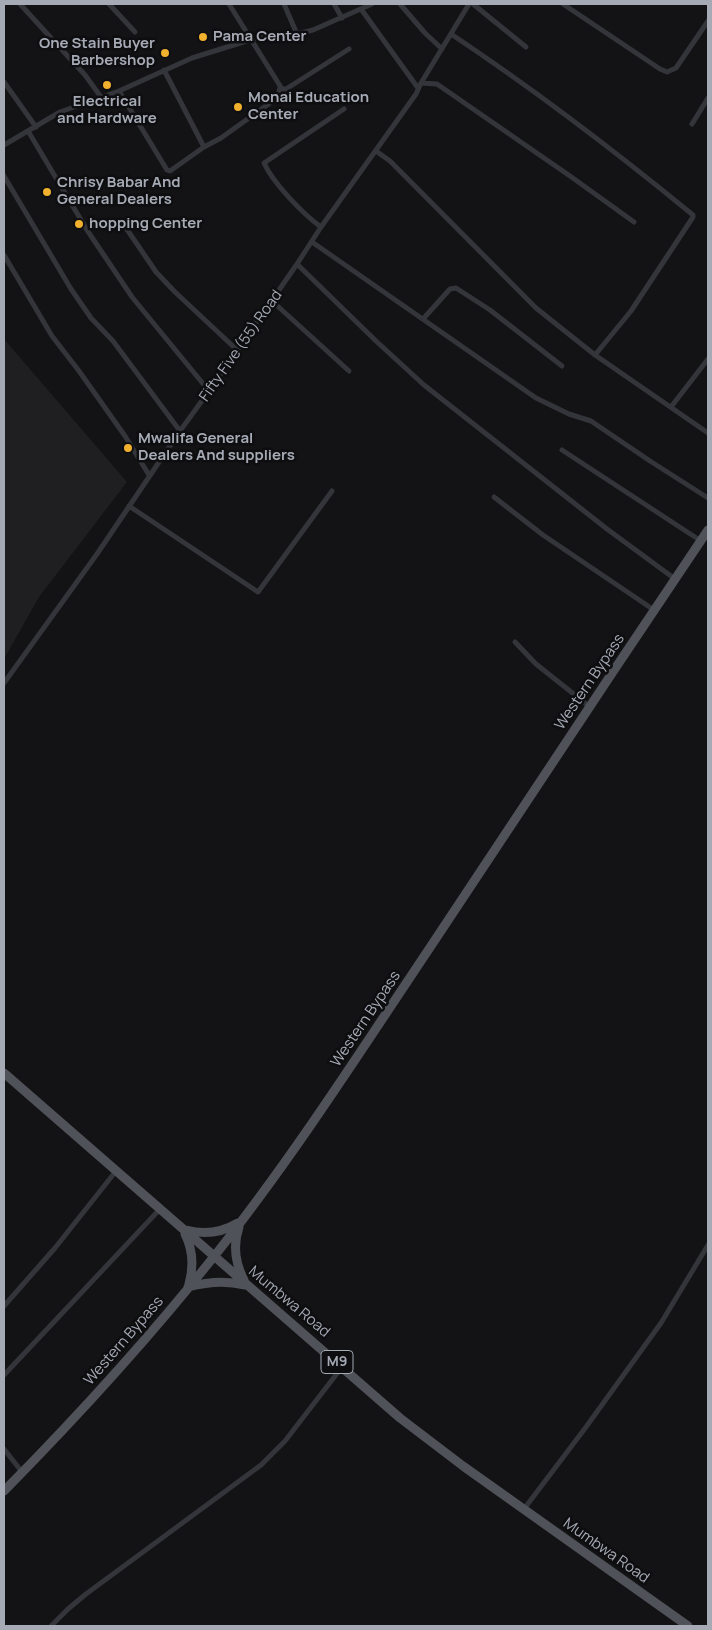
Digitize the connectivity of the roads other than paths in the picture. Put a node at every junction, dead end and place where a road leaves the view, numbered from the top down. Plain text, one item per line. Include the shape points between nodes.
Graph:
1 (20, 4) edge
2 (110, 4) edge
3 (229, 4) edge
4 (284, 4) edge
5 (334, 4) edge
6 (372, 4) edge
7 (400, 4) edge
8 (469, 4) edge
9 (563, 4) edge
10 (361, 9) junction
11 (342, 18) junction
12 (708, 21) edge
13 (135, 32) dead end
14 (297, 34) junction
15 (451, 34) junction
16 (253, 39) junction
17 (526, 47) dead end
18 (349, 48) dead end
19 (442, 49) junction
20 (164, 70) junction
21 (4, 82) edge
22 (419, 86) junction
23 (280, 88) junction
24 (119, 91) junction
25 (101, 97) junction
26 (708, 98) edge
27 (344, 109) dead end
28 (692, 124) dead end
29 (36, 127) junction
30 (28, 131) junction
31 (4, 145) edge
32 (204, 147) junction
33 (376, 151) junction
34 (4, 176) edge
35 (634, 222) dead end
36 (124, 225) dead end
37 (321, 227) junction
38 (312, 242) junction
39 (4, 256) edge
40 (298, 264) junction
41 (272, 301) junction
42 (423, 320) junction
43 (238, 350) junction
44 (594, 355) junction
45 (708, 359) edge
46 (562, 366) dead end
47 (349, 371) dead end
48 (209, 391) junction
49 (672, 407) junction
50 (180, 431) junction
51 (708, 432) edge
52 (562, 450) dead end
53 (149, 475) junction
54 (332, 491) dead end
55 (494, 497) dead end
56 (708, 498) edge
57 (129, 506) junction
58 (708, 530) edge
59 (701, 541) junction
60 (675, 579) junction
61 (654, 610) junction
62 (514, 642) dead end
63 (4, 683) edge
64 (590, 707) junction
65 (4, 1073) edge
66 (116, 1171) junction
67 (160, 1209) junction
68 (242, 1220) junction
69 (183, 1230) junction
70 (708, 1245) edge
71 (214, 1256) junction
72 (247, 1285) junction
73 (188, 1286) junction
74 (4, 1306) edge
75 (343, 1367) junction
76 (4, 1375) edge
77 (4, 1449) edge
78 (22, 1472) junction
79 (4, 1491) edge
80 (524, 1509) junction
81 (51, 1626) edge
82 (688, 1626) edge

1 - 25 street via 85,74
2 - 13 street
3 - 16 street
4 - 14 street
5 - 11 street
6 - 10 street
7 - 19 street
8 - 15 street, Fifty Five (55) Road
8 - 17 street
9 - 12 street via 667,72 676,68
10 - 11 street
10 - 22 street
11 - 14 street
14 - 16 street
15 - 19 street, Fifty Five (55) Road
15 - 44 street via 561,111 694,215 644,294
16 - 20 street
16 - 23 street
18 - 23 street via 286,89
19 - 22 street, Fifty Five (55) Road
20 - 24 street
20 - 32 street
21 - 29 street
22 - 33 street, Fifty Five (55) Road
22 - 35 street via 437,84
23 - 32 street via 277,98
24 - 25 street
24 - 32 street via 167,170 173,170
25 - 29 street via 60,112
26 - 28 street
27 - 37 street via 264,162 291,200
29 - 30 street
30 - 31 street
30 - 48 street via 87,230 132,297
33 - 37 street, Fifty Five (55) Road
33 - 44 street via 390,161 536,308
34 - 50 street via 91,318
36 - 43 street via 156,272
37 - 38 street, Fifty Five (55) Road
38 - 40 street, Fifty Five (55) Road
38 - 42 street
39 - 53 street via 52,336 125,436
40 - 41 street, Fifty Five (55) Road
40 - 60 street via 424,385
41 - 43 street, Fifty Five (55) Road
41 - 47 street
42 - 46 street via 450,289 456,288
42 - 56 street via 536,398 569,414 591,420
43 - 48 street, Fifty Five (55) Road
44 - 49 street
45 - 49 street
48 - 50 street, Fifty Five (55) Road
49 - 51 street
50 - 53 street, Fifty Five (55) Road
52 - 59 street
53 - 57 street, Fifty Five (55) Road
54 - 57 street via 258,592
55 - 61 street via 543,535
57 - 63 street, Fifty Five (55) Road
58 - 59 main road, Western Bypass
59 - 60 main road, Western Bypass
60 - 61 main road, Western Bypass
61 - 64 main road, Western Bypass
62 - 64 street
64 - 68 main road, Western Bypass via 345,1075
65 - 66 main road, Mumbwa Road / M9
66 - 67 main road, Mumbwa Road / M9
66 - 74 street
67 - 69 main road, Mumbwa Road / M9
67 - 76 street
68 - 69 main road via 214,1233 198,1234
68 - 71 main road, Western Bypass
68 - 72 main road via 236,1236 235,1253
69 - 71 main road, Mumbwa Road / M9
69 - 73 main road via 192,1252
70 - 80 street via 661,1323
71 - 72 main road, Mumbwa Road / M9
71 - 73 main road, Western Bypass
72 - 73 main road via 212,1282
72 - 75 main road, Mumbwa Road / M9
73 - 78 main road, Western Bypass via 102,1388
75 - 80 main road, Mumbwa Road / M9 via 400,1418
75 - 81 street via 262,1465 68,1608
77 - 78 street
78 - 79 main road, Western Bypass
80 - 82 main road, Mumbwa Road / M9

